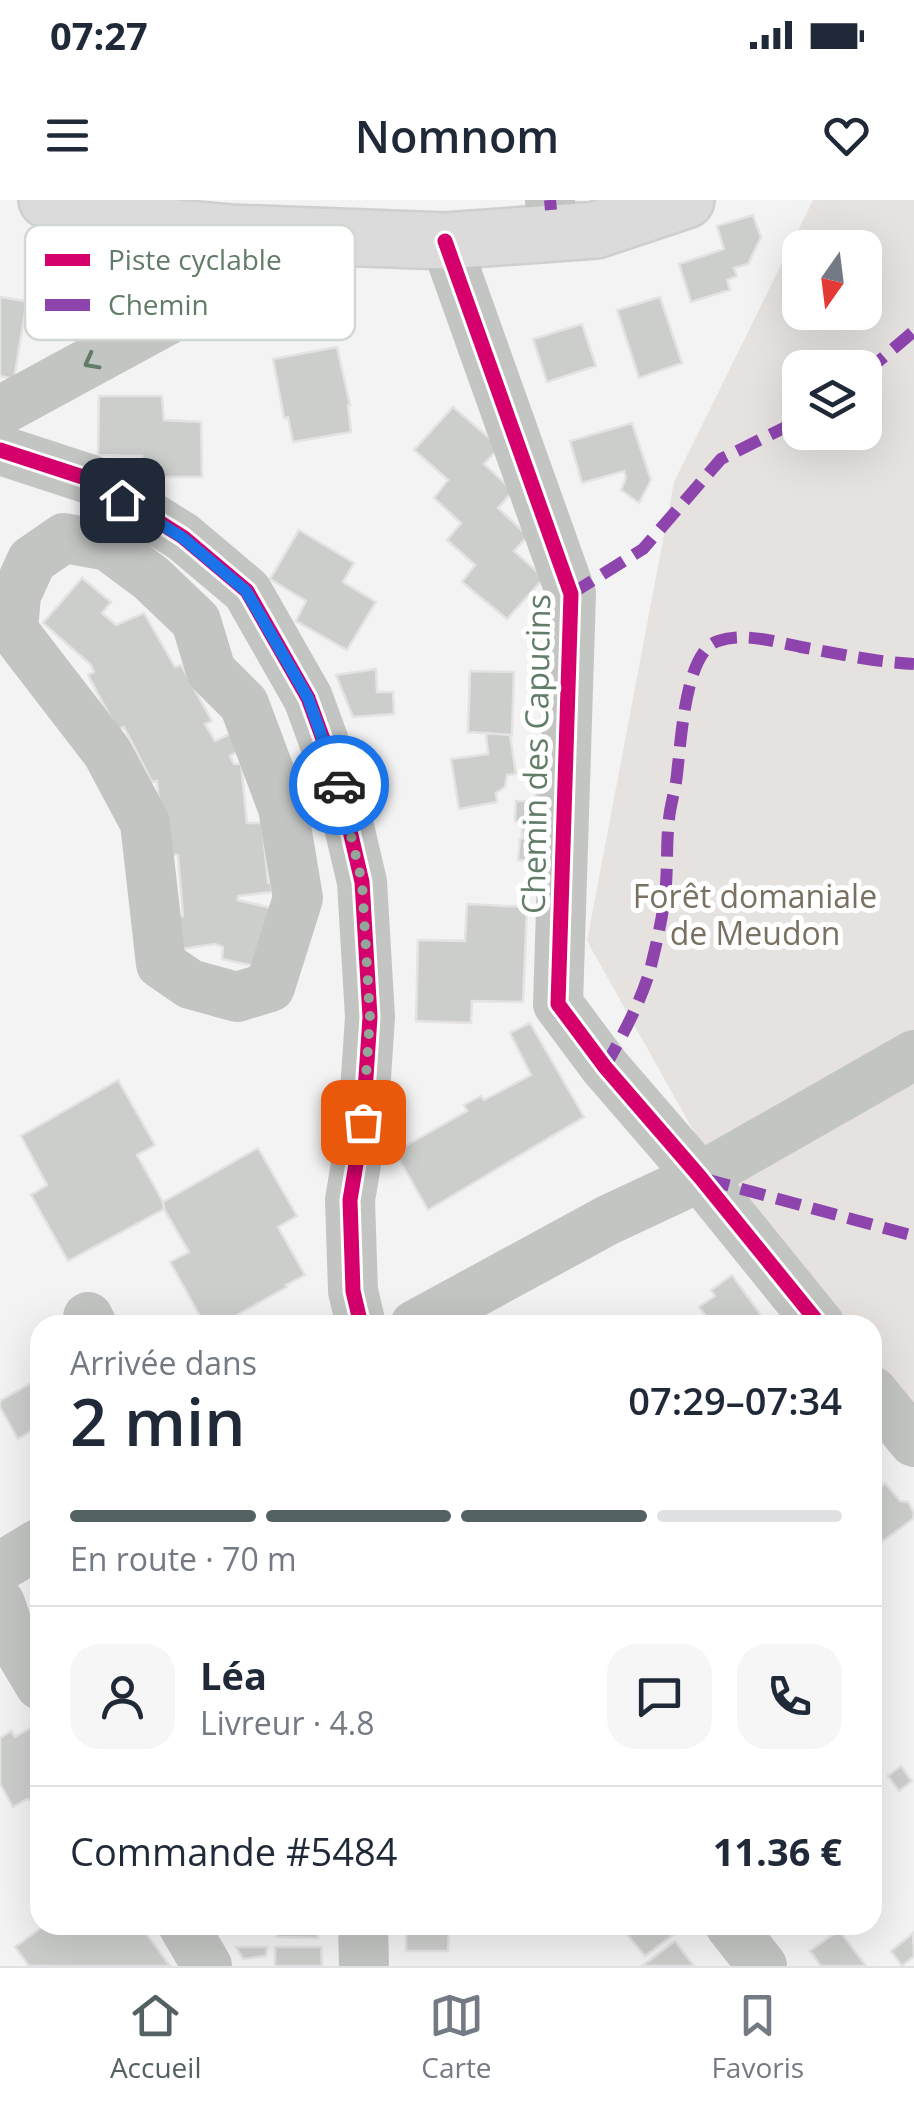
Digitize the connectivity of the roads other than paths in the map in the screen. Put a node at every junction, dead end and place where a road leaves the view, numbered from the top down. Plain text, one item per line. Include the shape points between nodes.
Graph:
1 (47, 200) edge
2 (617, 200) edge
3 (686, 200) edge
4 (551, 205) edge
5 (329, 207) edge
6 (230, 217) edge
7 (458, 228) junction
8 (131, 340) edge
9 (0, 411) edge
10 (0, 450) edge
11 (183, 538) junction
12 (196, 620) junction
13 (280, 649) junction
14 (914, 1055) edge
15 (700, 1177) junction
16 (359, 1315) edge
17 (433, 1315) edge
18 (812, 1315) edge
19 (882, 1402) edge
20 (914, 1442) edge
21 (30, 1548) edge
22 (0, 1566) edge
23 (0, 1604) edge
24 (30, 1668) edge
25 (189, 1935) edge
26 (363, 1935) edge
27 (738, 1935) edge
28 (207, 1966) edge
29 (364, 1966) edge
30 (762, 1966) edge

1 - 6 main road via 139,223
2 - 4 main road
3 - 7 main road via 596,230
4 - 7 main road
5 - 6 main road
5 - 7 main road
6 - 7 main road
7 - 15 street, Chemin des Capucins via 571,594 558,1004
8 -> 9 street
10 - 11 street via 92,480
11 - 12 street
11 - 13 street via 246,591
12 - 12 street via 108,546 64,538 32,560 16,595 14,630 107,752 145,823 161,964 190,984 237,997 270,986 298,898 282,808 244,704 212,671
12 - 13 street
13 - 16 street via 308,698 338,780 362,882 370,1017 350,1200
14 - 15 street
15 - 17 street
15 - 18 street, Chemin des Capucins
19 - 20 street
21 - 22 street
23 - 24 street
25 - 28 street
26 - 29 street
27 - 30 street

